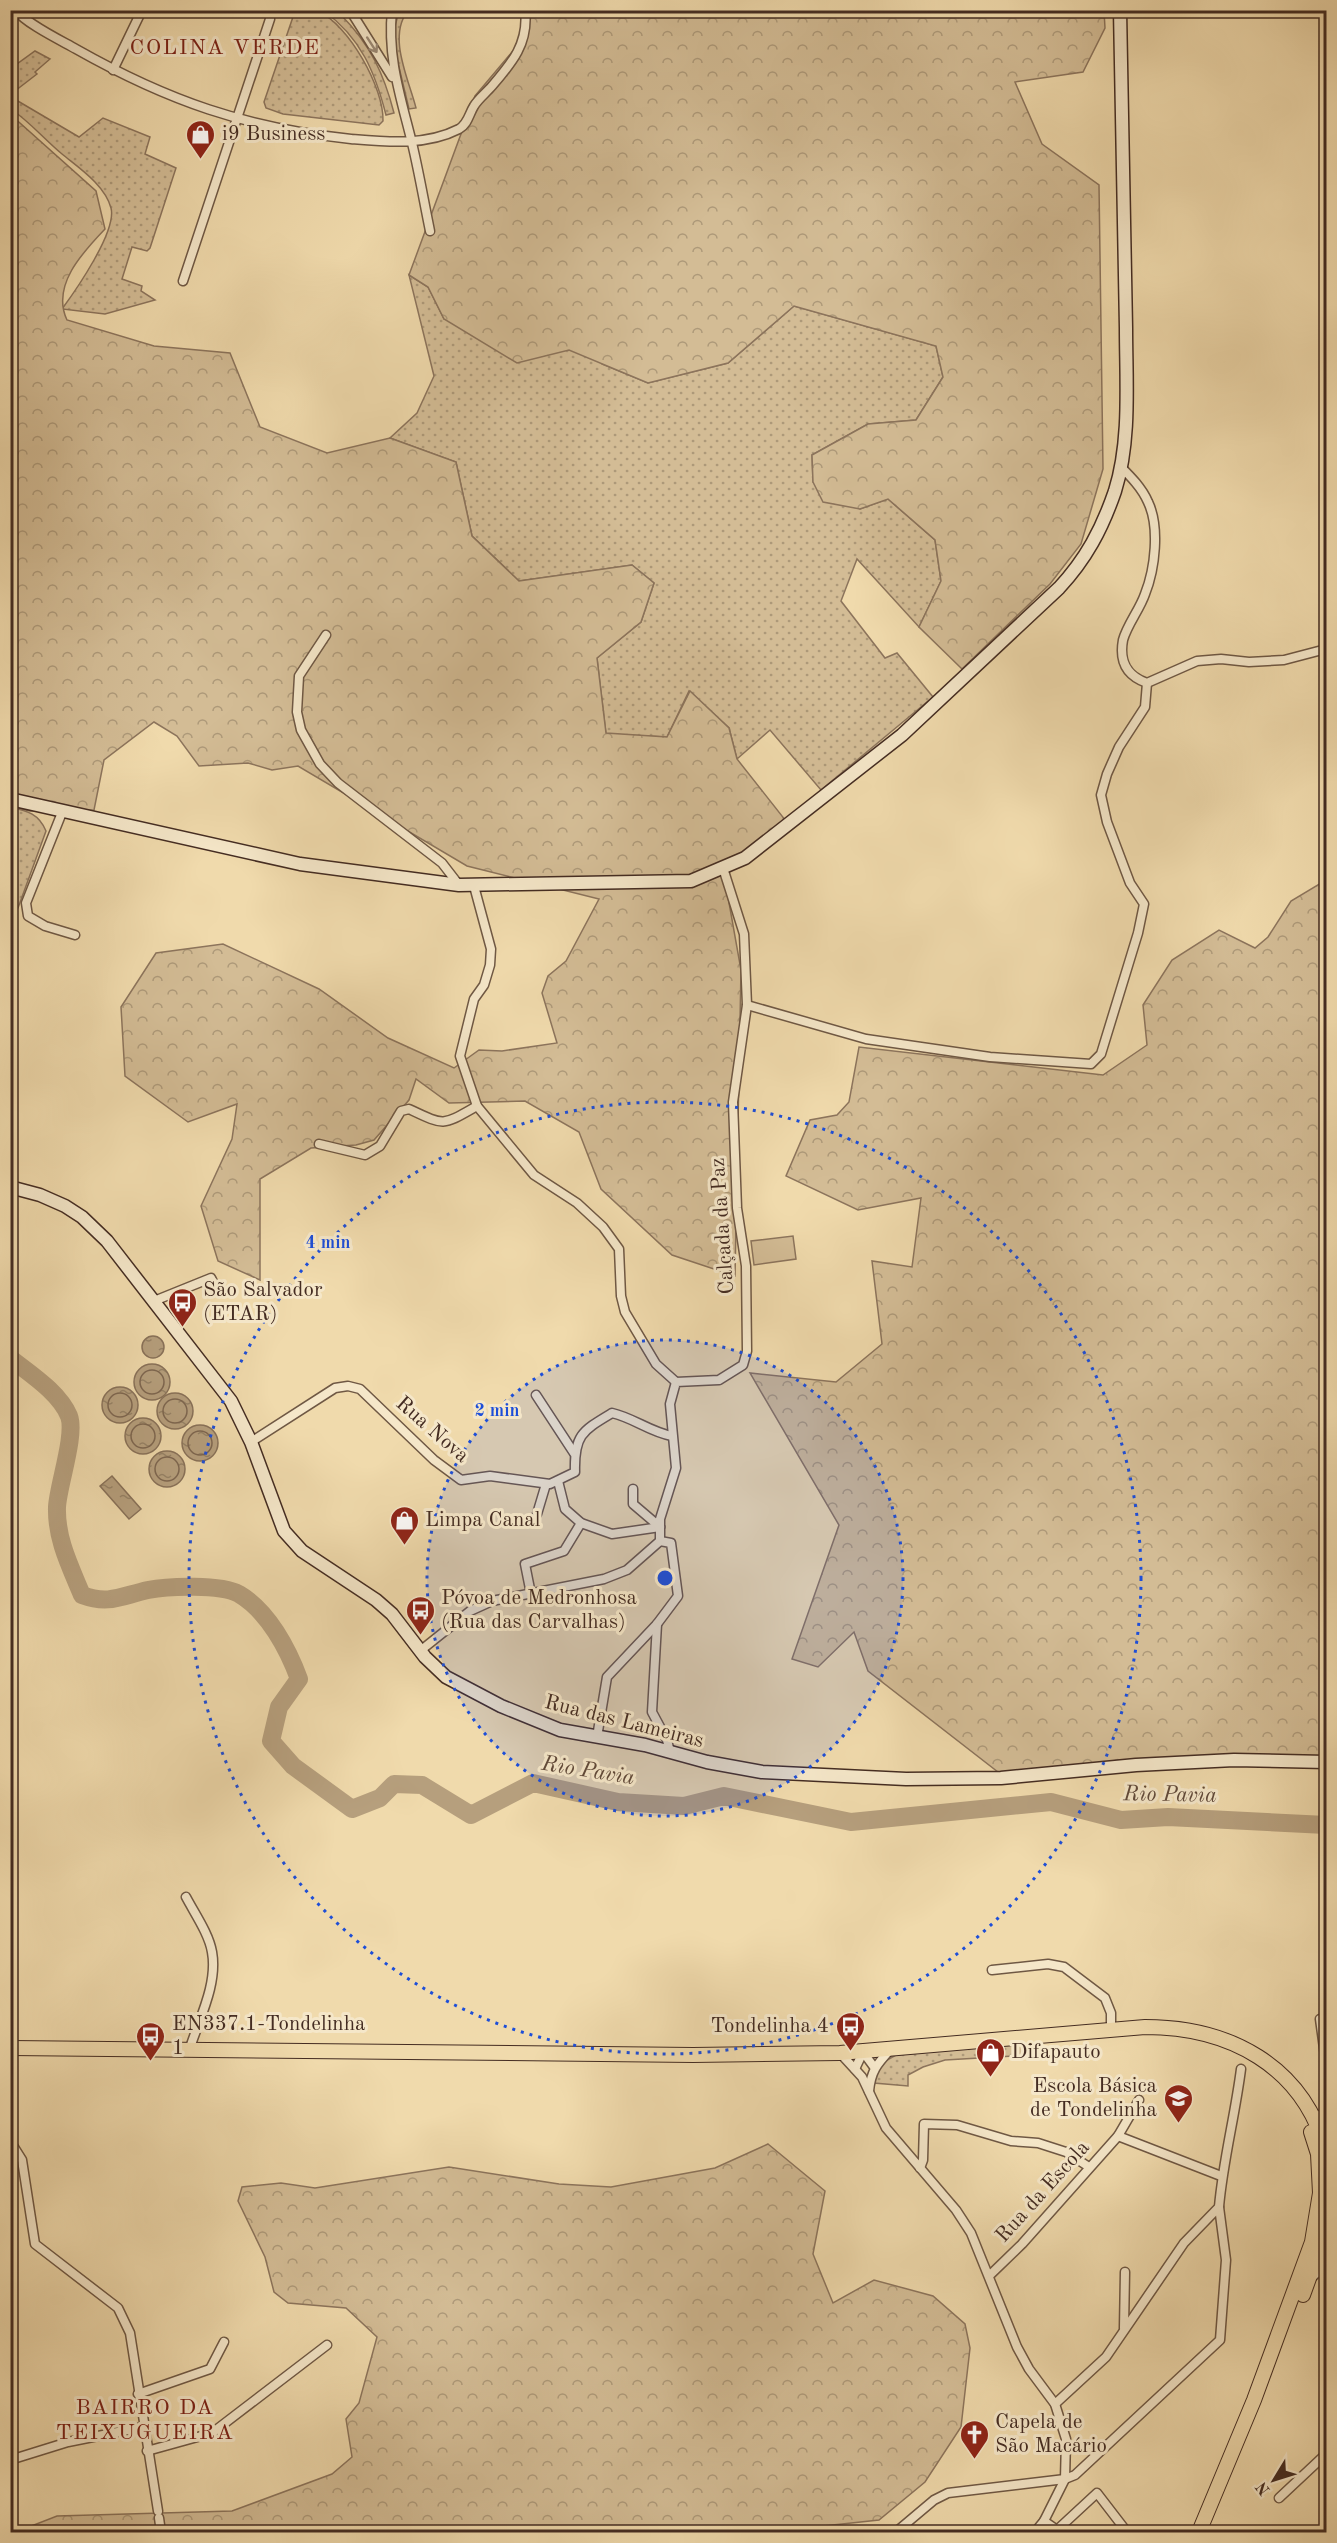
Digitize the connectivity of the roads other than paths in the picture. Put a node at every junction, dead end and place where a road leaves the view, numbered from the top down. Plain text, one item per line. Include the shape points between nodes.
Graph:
1 (16, 10) edge
2 (142, 10) edge
3 (350, 10) edge
4 (359, 10) edge
5 (379, 10) edge
6 (392, 10) edge
7 (525, 10) edge
8 (1120, 10) edge
9 (270, 19) dead end
10 (113, 70) junction
11 (394, 80) junction
12 (237, 119) junction
13 (412, 142) junction
14 (430, 231) dead end
15 (183, 281) dead end
16 (1120, 466) junction
17 (326, 635) dead end
18 (1326, 649) edge
19 (1147, 683) junction
20 (10, 799) edge
21 (63, 810) junction
22 (723, 868) junction
23 (459, 885) junction
24 (474, 886) junction
25 (75, 935) dead end
26 (747, 1005) junction
27 (477, 1106) junction
28 (319, 1144) dead end
29 (10, 1187) edge
30 (213, 1282) dead end
31 (154, 1301) junction
32 (676, 1382) junction
33 (536, 1395) dead end
34 (672, 1436) junction
35 (251, 1442) junction
36 (574, 1452) junction
37 (558, 1481) junction
38 (546, 1484) junction
39 (633, 1489) dead end
40 (537, 1514) dead end
41 (580, 1523) junction
42 (660, 1527) junction
43 (660, 1541) junction
44 (531, 1593) junction
45 (657, 1624) junction
46 (420, 1651) junction
47 (597, 1737) junction
48 (670, 1752) junction
49 (1326, 1762) edge
50 (186, 1898) dead end
51 (992, 1970) dead end
52 (1320, 2019) dead end
53 (1112, 2030) junction
54 (1236, 2044) junction
55 (10, 2048) edge
56 (890, 2050) junction
57 (189, 2051) junction
58 (863, 2052) junction
59 (840, 2053) junction
60 (1326, 2063) edge
61 (874, 2067) junction
62 (855, 2068) junction
63 (1241, 2070) dead end
64 (869, 2091) junction
65 (1139, 2100) dead end
66 (1326, 2111) edge
67 (1314, 2119) junction
68 (1118, 2136) junction
69 (10, 2141) edge
70 (1322, 2152) edge
71 (1089, 2167) junction
72 (920, 2168) junction
73 (1221, 2176) junction
74 (1219, 2207) junction
75 (1326, 2231) edge
76 (1324, 2253) edge
77 (1326, 2265) edge
78 (1125, 2272) dead end
79 (990, 2275) junction
80 (1310, 2278) junction
81 (1294, 2294) junction
82 (1124, 2328) junction
83 (224, 2342) dead end
84 (327, 2345) dead end
85 (138, 2394) junction
86 (1254, 2400) junction
87 (1056, 2404) junction
88 (143, 2427) junction
89 (147, 2451) junction
90 (1326, 2454) edge
91 (10, 2460) edge
92 (1065, 2479) junction
93 (1279, 2498) dead end
94 (1044, 2521) junction
95 (161, 2532) edge
96 (896, 2532) edge
97 (1035, 2532) edge
98 (1126, 2532) edge
99 (1163, 2532) edge
100 (1174, 2532) edge
101 (1199, 2532) edge

1 - 10 street
2 - 10 street
3 -> 11 street
4 - 5 street
6 - 11 street via 389,44
7 - 13 street via 527,27 514,61 473,107 468,120 460,129
8 - 16 street via 1126,383
9 - 12 street
10 - 12 street via 149,88
11 - 13 street
12 - 13 street via 323,136
12 - 15 street
13 - 14 street
16 - 19 street via 1135,480 1149,503 1155,530 1146,593 1124,640 1124,668 1133,678
16 - 22 street via 1100,529 1081,565 1059,588 902,735 745,858
17 - 23 street via 299,676 297,712 301,730 320,764 338,783 442,863
18 - 19 street via 1284,660 1197,661
19 - 26 street via 1145,707 1119,747 1101,795 1130,883 1144,904 1101,1054 1091,1064 990,1057 866,1039
20 - 21 street
21 - 23 street via 300,864
21 - 25 street via 26,903 28,916
22 - 24 street via 691,881
22 - 26 street, Calçada da Paz via 744,934
23 - 24 street
24 - 27 street via 491,949 490,965 484,985 474,999 460,1056
26 - 32 street, Calçada da Paz via 733,1102 737,1208 746,1266 747,1351 743,1365 719,1380
27 - 28 street via 449,1123 409,1109 400,1111 380,1146 365,1155
27 - 32 street via 534,1175 577,1203 614,1242 619,1249 625,1312 656,1364
29 - 31 street, Rua das Lameiras via 40,1195 82,1217 107,1241
30 - 31 street via 211,1278
31 - 35 street, Rua das Lameiras via 231,1401
32 - 34 street via 670,1404
33 - 36 street
34 - 36 street via 655,1433 629,1417 612,1413 587,1428
34 - 42 street via 676,1468
35 - 38 street, Rua Nova via 335,1388 348,1386 360,1389 434,1460 461,1480 490,1476
35 - 46 street, Rua das Lameiras via 284,1531 302,1551 392,1614
36 - 37 street via 575,1472
37 - 38 street, Rua Nova
37 - 41 street via 565,1509
38 - 40 street
39 - 42 street via 633,1504
41 - 42 street via 612,1534
41 - 44 street via 564,1551 525,1564
42 - 43 street
43 - 44 street via 627,1570 604,1580
43 - 45 street via 671,1543 678,1596
44 - 46 street via 492,1601 470,1611
45 - 47 street via 607,1677
45 - 48 street via 652,1712 668,1740
46 - 47 street, Rua das Lameiras via 446,1677 501,1707 560,1730
47 - 48 street, Rua das Lameiras
48 - 49 street, Rua das Lameiras via 758,1771 906,1779 1001,1778 1191,1762
50 - 57 street via 212,1952 204,2010
51 - 53 street via 1048,1964 1064,1967 1105,1998
52 - 60 street
53 - 54 main road via 1172,2027
53 - 56 main road
54 - 67 main road via 1275,2068
54 - 70 main road via 1288,2091
55 - 57 main road
56 - 58 main road
56 - 61 street
57 - 59 main road
58 - 59 main road
58 - 61 street
58 - 62 street
59 - 62 street
61 - 64 street
62 - 64 street
63 - 73 street via 1236,2113
64 - 72 street via 886,2128
65 - 68 street, Rua da Escola
66 - 67 street
67 - 70 main road
68 - 71 street, Rua da Escola
68 - 73 street
69 - 85 street via 22,2160 35,2244 118,2308 130,2333
70 - 76 main road via 1325,2213 1318,2245
70 - 81 main road via 1316,2229
71 - 72 street via 1066,2152 1038,2143 1011,2141 957,2124 924,2124
71 - 79 street, Rua da Escola
72 - 79 street via 956,2210
73 - 74 street
74 - 82 street via 1184,2242
74 - 92 street via 1226,2260 1220,2340 1075,2475
75 - 76 main road
76 - 80 main road
76 - 81 main road via 1314,2256 1302,2286
77 - 80 street
78 - 82 street
79 - 87 street via 1017,2347
80 - 86 main road
81 - 86 main road
82 - 87 street via 1106,2357
83 - 85 street via 210,2369
84 - 89 street via 212,2433
85 - 88 street
86 - 101 main road
87 - 92 street via 1066,2439
88 - 89 street
88 - 91 street via 68,2442
89 - 95 street
90 - 93 street
92 - 94 street
92 - 96 street via 948,2493 933,2500
94 - 97 street
94 - 98 street via 1057,2530 1097,2493
99 - 100 street

